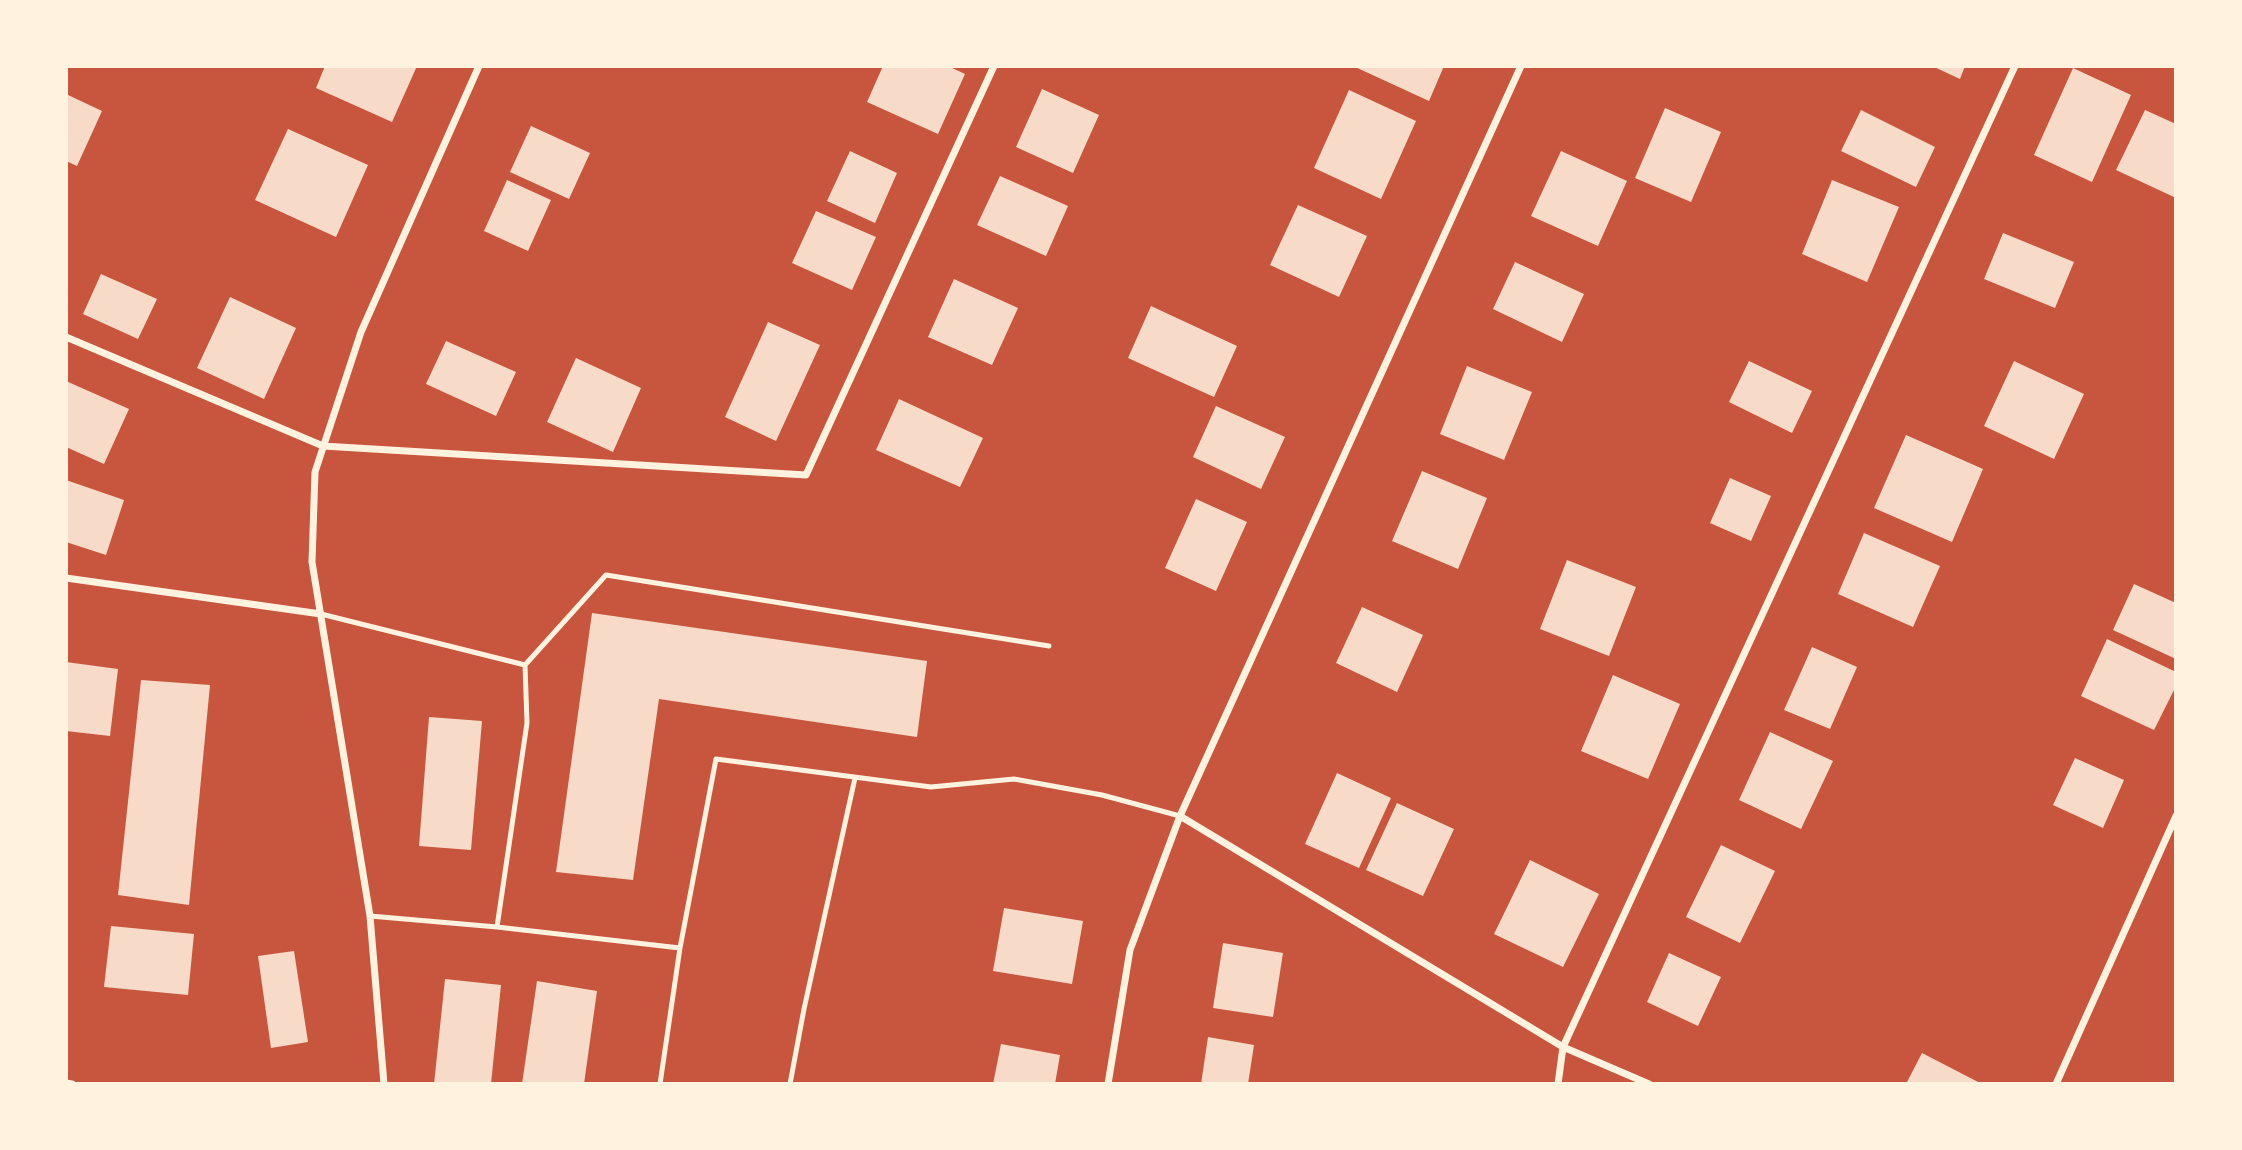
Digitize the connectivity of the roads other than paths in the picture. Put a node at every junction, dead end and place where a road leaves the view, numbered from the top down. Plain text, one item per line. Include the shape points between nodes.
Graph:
1 (479, 66) edge
2 (994, 66) edge
3 (1521, 66) edge
4 (2015, 66) edge
5 (66, 337) edge
6 (323, 446) junction
7 (66, 578) edge
8 (321, 614) junction
9 (1049, 646) dead end
10 (525, 665) junction
11 (855, 778) junction
12 (1180, 816) junction
13 (2175, 816) edge
14 (370, 916) junction
15 (497, 927) junction
16 (680, 948) junction
17 (1563, 1047) junction
18 (384, 1083) edge
19 (660, 1083) edge
20 (790, 1083) edge
21 (1108, 1083) edge
22 (1558, 1083) edge
23 (1649, 1083) edge
24 (2056, 1083) edge

1 - 6 street via 361,332
2 - 6 street via 806,475
3 - 12 street
4 - 17 street
5 - 6 street
6 - 8 street via 315,472 312,562
7 - 8 street
8 - 10 lane
8 - 14 street
9 - 10 lane via 606,575
10 - 15 lane via 527,723
11 - 12 lane via 931,788 1014,779 1102,795
11 - 16 lane via 716,759
11 - 20 lane
12 - 17 street
12 - 21 street via 1130,950
13 - 24 street
14 - 15 lane
14 - 18 street
15 - 16 lane
16 - 19 lane
17 - 22 street
17 - 23 street

